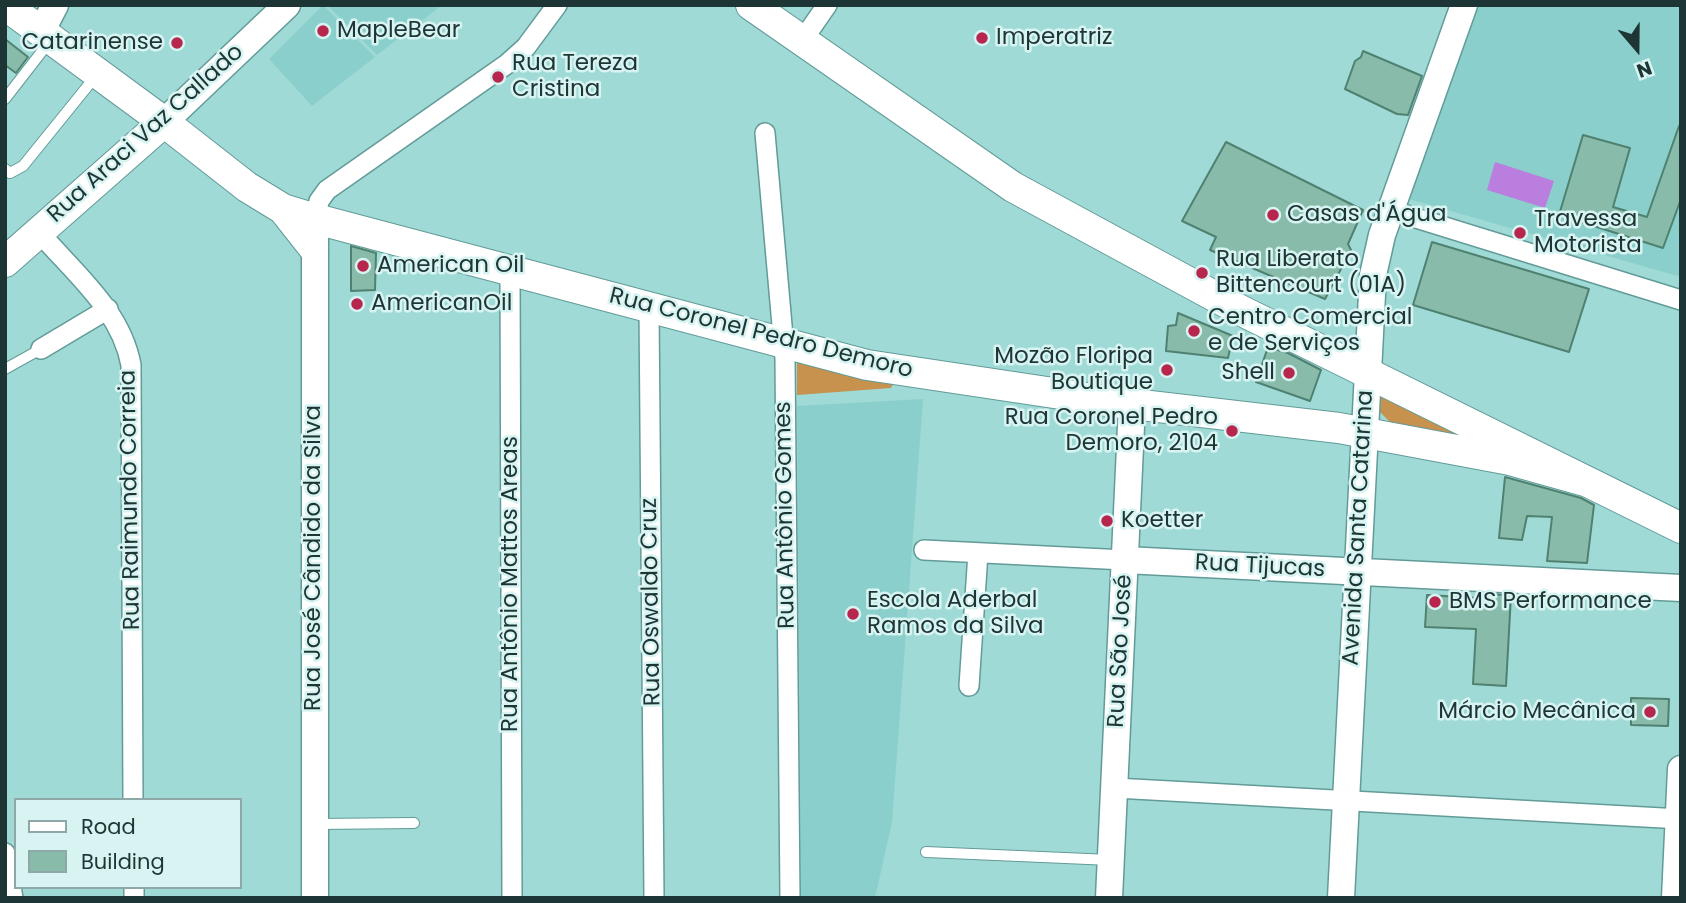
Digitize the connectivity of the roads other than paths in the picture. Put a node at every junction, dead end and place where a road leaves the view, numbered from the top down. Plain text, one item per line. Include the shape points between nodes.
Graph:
1 (5, 5) edge
2 (55, 5) edge
3 (287, 5) edge
4 (557, 5) edge
5 (751, 5) edge
6 (827, 5) edge
7 (1464, 5) edge
8 (46, 36) junction
9 (802, 41) junction
10 (98, 74) junction
11 (5, 99) edge
12 (164, 122) junction
13 (765, 133) dead end
14 (5, 169) edge
15 (1390, 210) junction
16 (39, 233) junction
17 (315, 233) junction
18 (8, 255) edge
19 (510, 270) junction
20 (1681, 300) edge
21 (649, 307) junction
22 (108, 309) junction
23 (784, 343) junction
24 (41, 348) joint
25 (5, 369) edge
26 (1367, 371) junction
27 (1132, 404) junction
28 (1363, 432) junction
29 (1585, 481) junction
30 (1681, 528) edge
31 (924, 550) dead end
32 (978, 553) junction
33 (1125, 560) junction
34 (1356, 572) junction
35 (1681, 588) edge
36 (970, 686) dead end
37 (1681, 769) edge
38 (1115, 788) junction
39 (133, 798) edge
40 (1346, 800) junction
41 (1679, 819) edge
42 (414, 823) dead end
43 (315, 824) junction
44 (926, 852) dead end
45 (5, 853) edge
46 (1111, 860) junction
47 (13, 898) edge
48 (315, 898) edge
49 (512, 898) edge
50 (654, 898) edge
51 (790, 898) edge
52 (1110, 898) edge
53 (1341, 898) edge
54 (1675, 898) edge

1 - 8 main road
2 - 8 street
3 - 12 street, Rua Araci Vaz Callado
4 - 17 street via 526,47 507,64 327,190 319,201
5 - 9 main road
6 - 9 street
7 - 15 street, Avenida Santa Catarina
8 - 10 main road
8 - 11 lane
9 - 26 main road via 1013,187 1240,310
10 - 12 main road
10 - 14 lane via 23,166 10,173
12 - 16 main road, Rua Araci Vaz Callado
12 - 17 main road
13 - 23 street, Rua Antônio Gomes
15 - 20 street
15 - 26 street, Avenida Santa Catarina via 1373,275
16 - 18 main road, Rua Araci Vaz Callado
16 - 22 street, Rua Raimundo Correia
17 - 19 main road, Rua Coronel Pedro Demoro
17 - 43 street, Rua José Cândido da Silva
19 - 21 main road, Rua Coronel Pedro Demoro
19 - 49 street, Rua Antônio Mattos Areas
21 - 23 main road, Rua Coronel Pedro Demoro
21 - 50 street, Rua Oswaldo Cruz
22 - 24 street
22 - 39 street, Rua Raimundo Correia via 125,339 131,365
23 - 27 main road, Rua Coronel Pedro Demoro via 867,365
23 - 51 street, Rua Antônio Gomes
24 - 25 lane
26 - 28 street, Avenida Santa Catarina
26 - 29 main road
27 - 28 main road, Rua Coronel Pedro Demoro
27 - 33 street, Rua São José
28 - 29 main road, Rua Coronel Pedro Demoro via 1510,460
28 - 34 street, Avenida Santa Catarina
29 - 30 main road
31 - 32 street, Rua Tijucas
32 - 33 street, Rua Tijucas
32 - 36 street
33 - 34 street, Rua Tijucas
33 - 38 street, Rua São José
34 - 35 street, Rua Tijucas
34 - 40 street, Avenida Santa Catarina
37 - 41 street
38 - 40 street
38 - 46 street, Rua São José
40 - 41 street
40 - 53 street, Avenida Santa Catarina
41 - 54 street
42 - 43 lane
43 - 48 street, Rua José Cândido da Silva
44 - 46 lane
45 - 47 street
46 - 52 street, Rua São José

